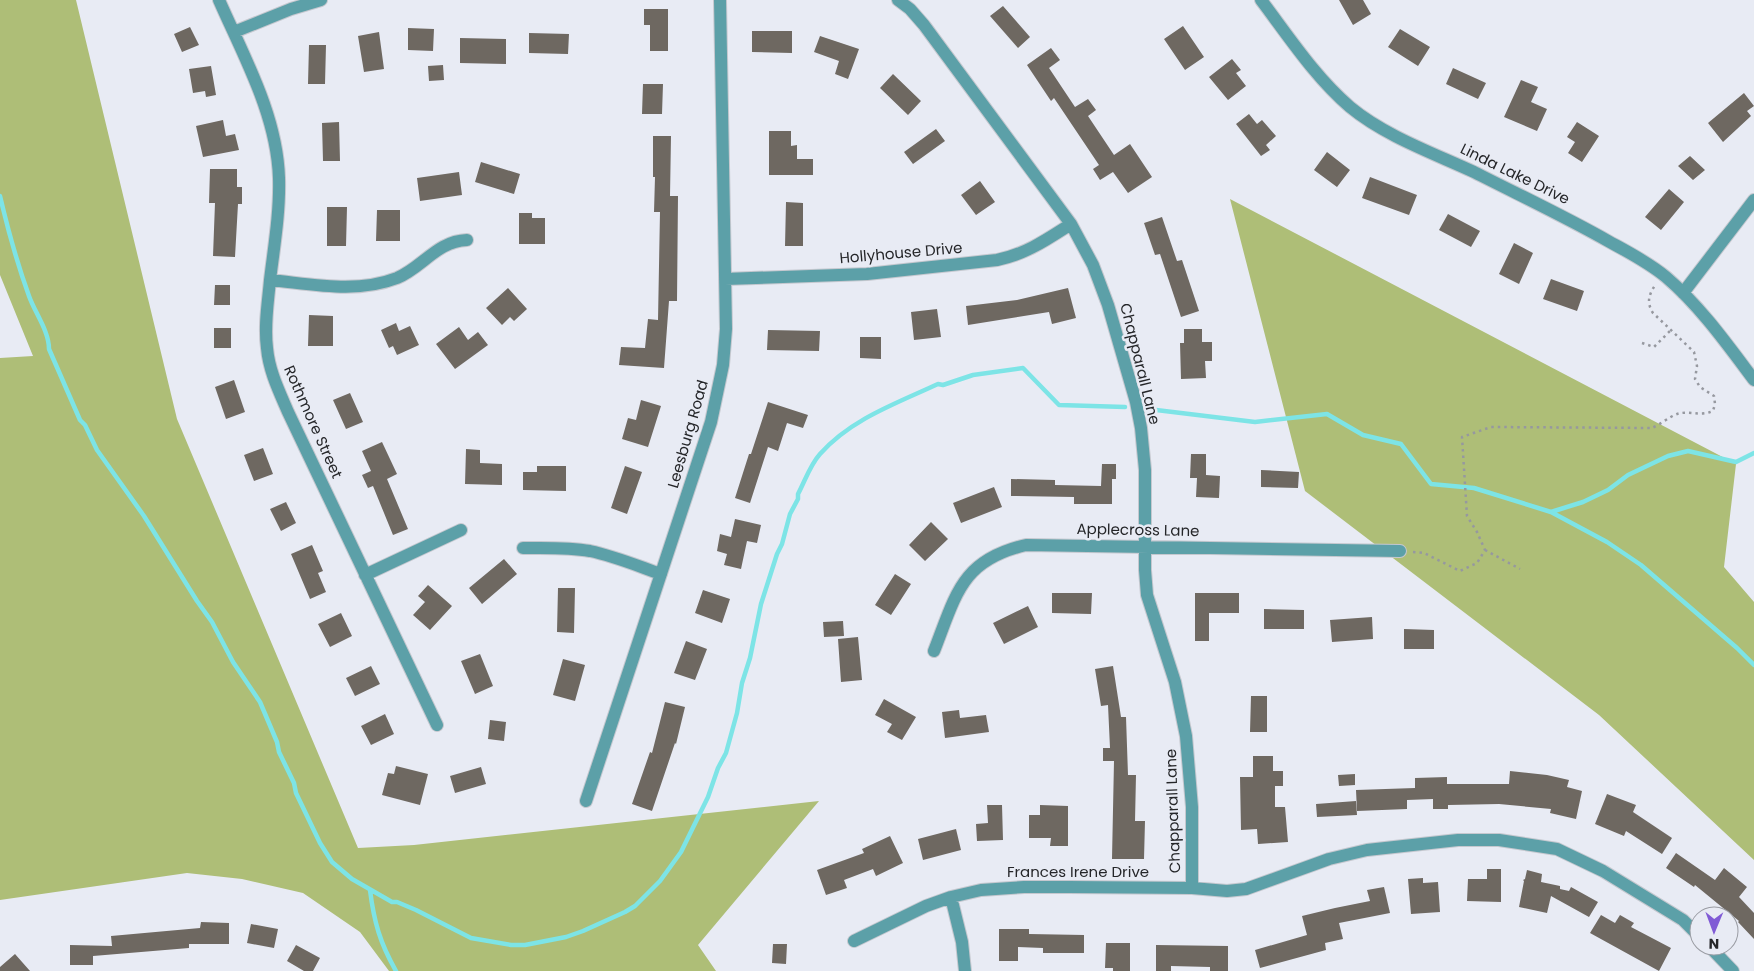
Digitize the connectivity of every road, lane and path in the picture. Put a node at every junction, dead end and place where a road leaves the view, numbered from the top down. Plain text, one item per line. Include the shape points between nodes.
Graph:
1 (220, 0) edge
2 (321, 0) edge
3 (720, 0) edge
4 (898, 0) edge
5 (1261, 0) edge
6 (234, 32) junction
7 (1754, 200) edge
8 (1071, 224) junction
9 (467, 240) dead end
10 (1663, 274) junction
11 (725, 279) junction
12 (270, 280) junction
13 (1683, 292) junction
14 (1671, 330) junction
15 (1642, 343) dead end
16 (1754, 380) edge
17 (461, 530) dead end
18 (1145, 546) junction
19 (523, 548) dead end
20 (1485, 550) junction
21 (1400, 551) joint
22 (1520, 569) dead end
23 (661, 574) junction
24 (366, 575) junction
25 (934, 651) dead end
26 (436, 725) dead end
27 (586, 801) dead end
28 (1192, 888) junction
29 (950, 897) junction
30 (1689, 926) edge
31 (854, 941) dead end
32 (1719, 956) edge
33 (964, 971) edge
34 (1733, 971) edge

1 - 6 street, Rothmore Street
2 - 6 street
3 - 11 street, Leesburg Road
4 - 8 street, Chapparall Lane via 924,25
5 - 10 street, Linda Lake Drive via 1327,84 1364,117 1575,222
6 - 12 street, Rothmore Street via 262,99 276,150 278,213
7 - 13 street
8 - 11 street, Hollyhouse Drive via 1033,248 997,260 867,274
8 - 18 street, Chapparall Lane via 1093,266 1108,305 1136,402 1145,470
9 - 12 street via 447,243 409,271 384,282 343,288
10 - 13 street, Linda Lake Drive
10 - 14 path via 1649,294 1649,306
11 - 23 street, Leesburg Road via 726,329 720,386 712,422
12 - 24 street, Rothmore Street via 266,326 271,370
13 - 16 street, Linda Lake Drive
14 - 15 path via 1654,347
14 - 20 path via 1694,352 1695,379 1700,387 1714,396 1713,411 1704,415 1674,414 1652,428 1491,426 1462,437 1467,516
17 - 24 street
18 - 21 street, Applecross Lane
18 - 25 street, Applecross Lane via 1036,544 997,553 981,563 964,581
18 - 28 street, Chapparall Lane via 1147,595 1175,682 1186,736 1192,807
19 - 23 street via 589,551
20 - 21 path via 1477,563 1460,571 1424,553
20 - 22 path
23 - 27 street, Leesburg Road
24 - 26 street, Rothmore Street
28 - 29 street, Frances Irene Drive via 1024,887 981,890
28 - 30 street, Frances Irene Drive via 1227,891 1246,888 1329,859 1367,850 1458,840 1499,840 1558,849 1595,867
29 - 31 street, Frances Irene Drive
29 - 33 street via 962,942
32 - 34 street

